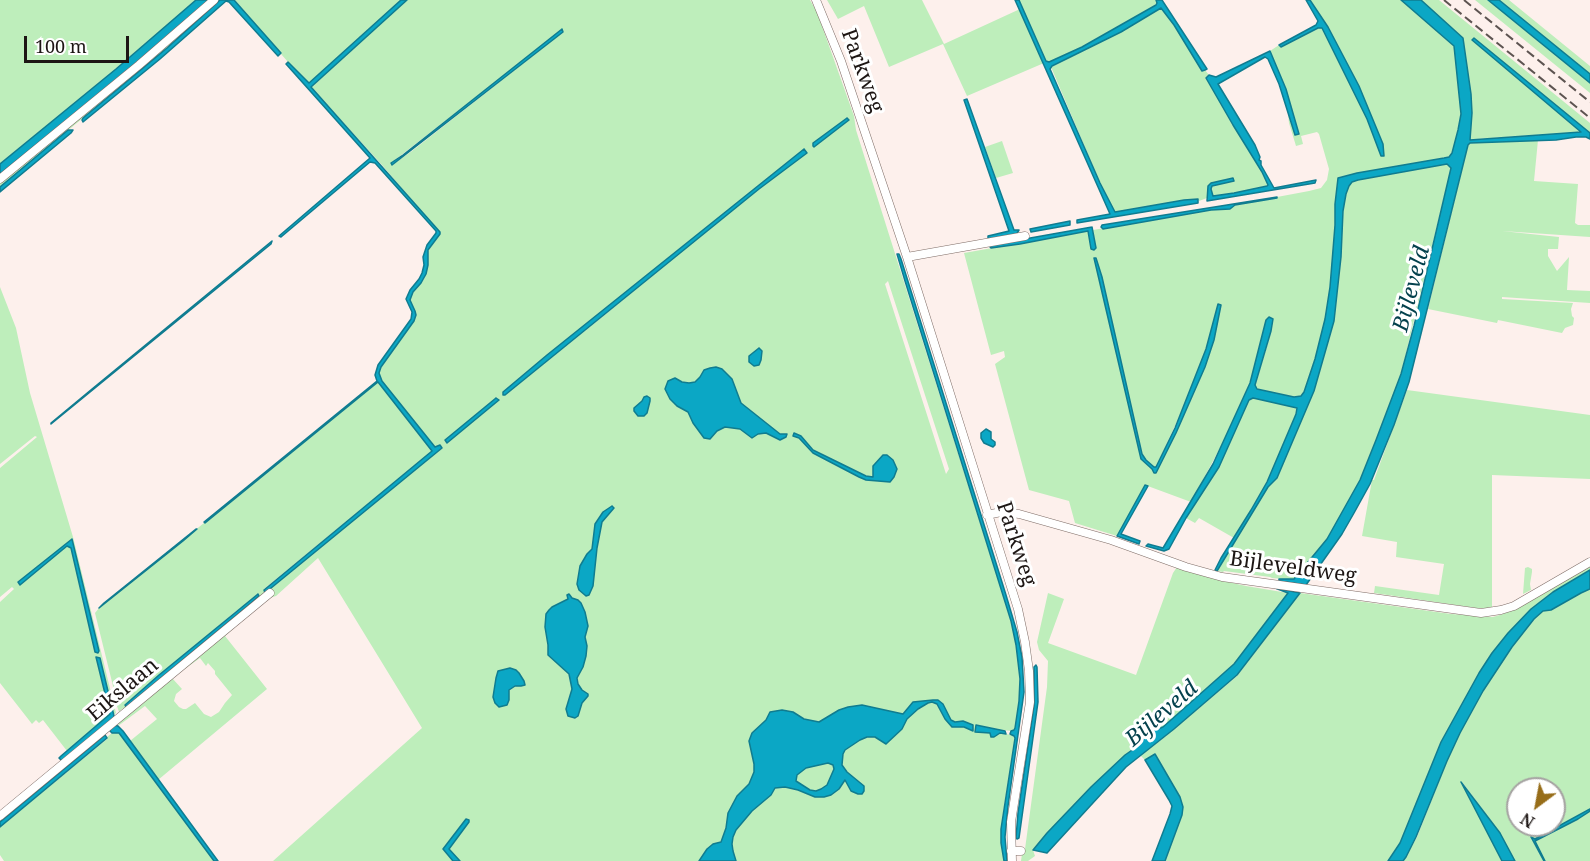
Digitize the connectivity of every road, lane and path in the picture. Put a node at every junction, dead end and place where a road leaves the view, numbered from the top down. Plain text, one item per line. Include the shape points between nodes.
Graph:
1 (214, 0) edge
2 (816, 0) edge
3 (0, 179) edge
4 (1025, 236) dead end
5 (907, 257) junction
6 (987, 515) junction
7 (1590, 562) edge
8 (270, 592) dead end
9 (0, 816) edge
10 (1011, 851) junction
11 (1021, 851) dead end
12 (1012, 861) edge

1 - 3 street
2 - 5 street, Parkweg via 841,61
4 - 5 street
5 - 6 street, Parkweg
6 - 7 street, Bijleveldweg via 1019,514 1222,577 1481,613 1514,606
6 - 10 street, Parkweg via 1018,609 1029,671 1030,702 1011,822
8 - 9 street, Eikslaan
10 - 11 street
10 - 12 street, Parkweg

